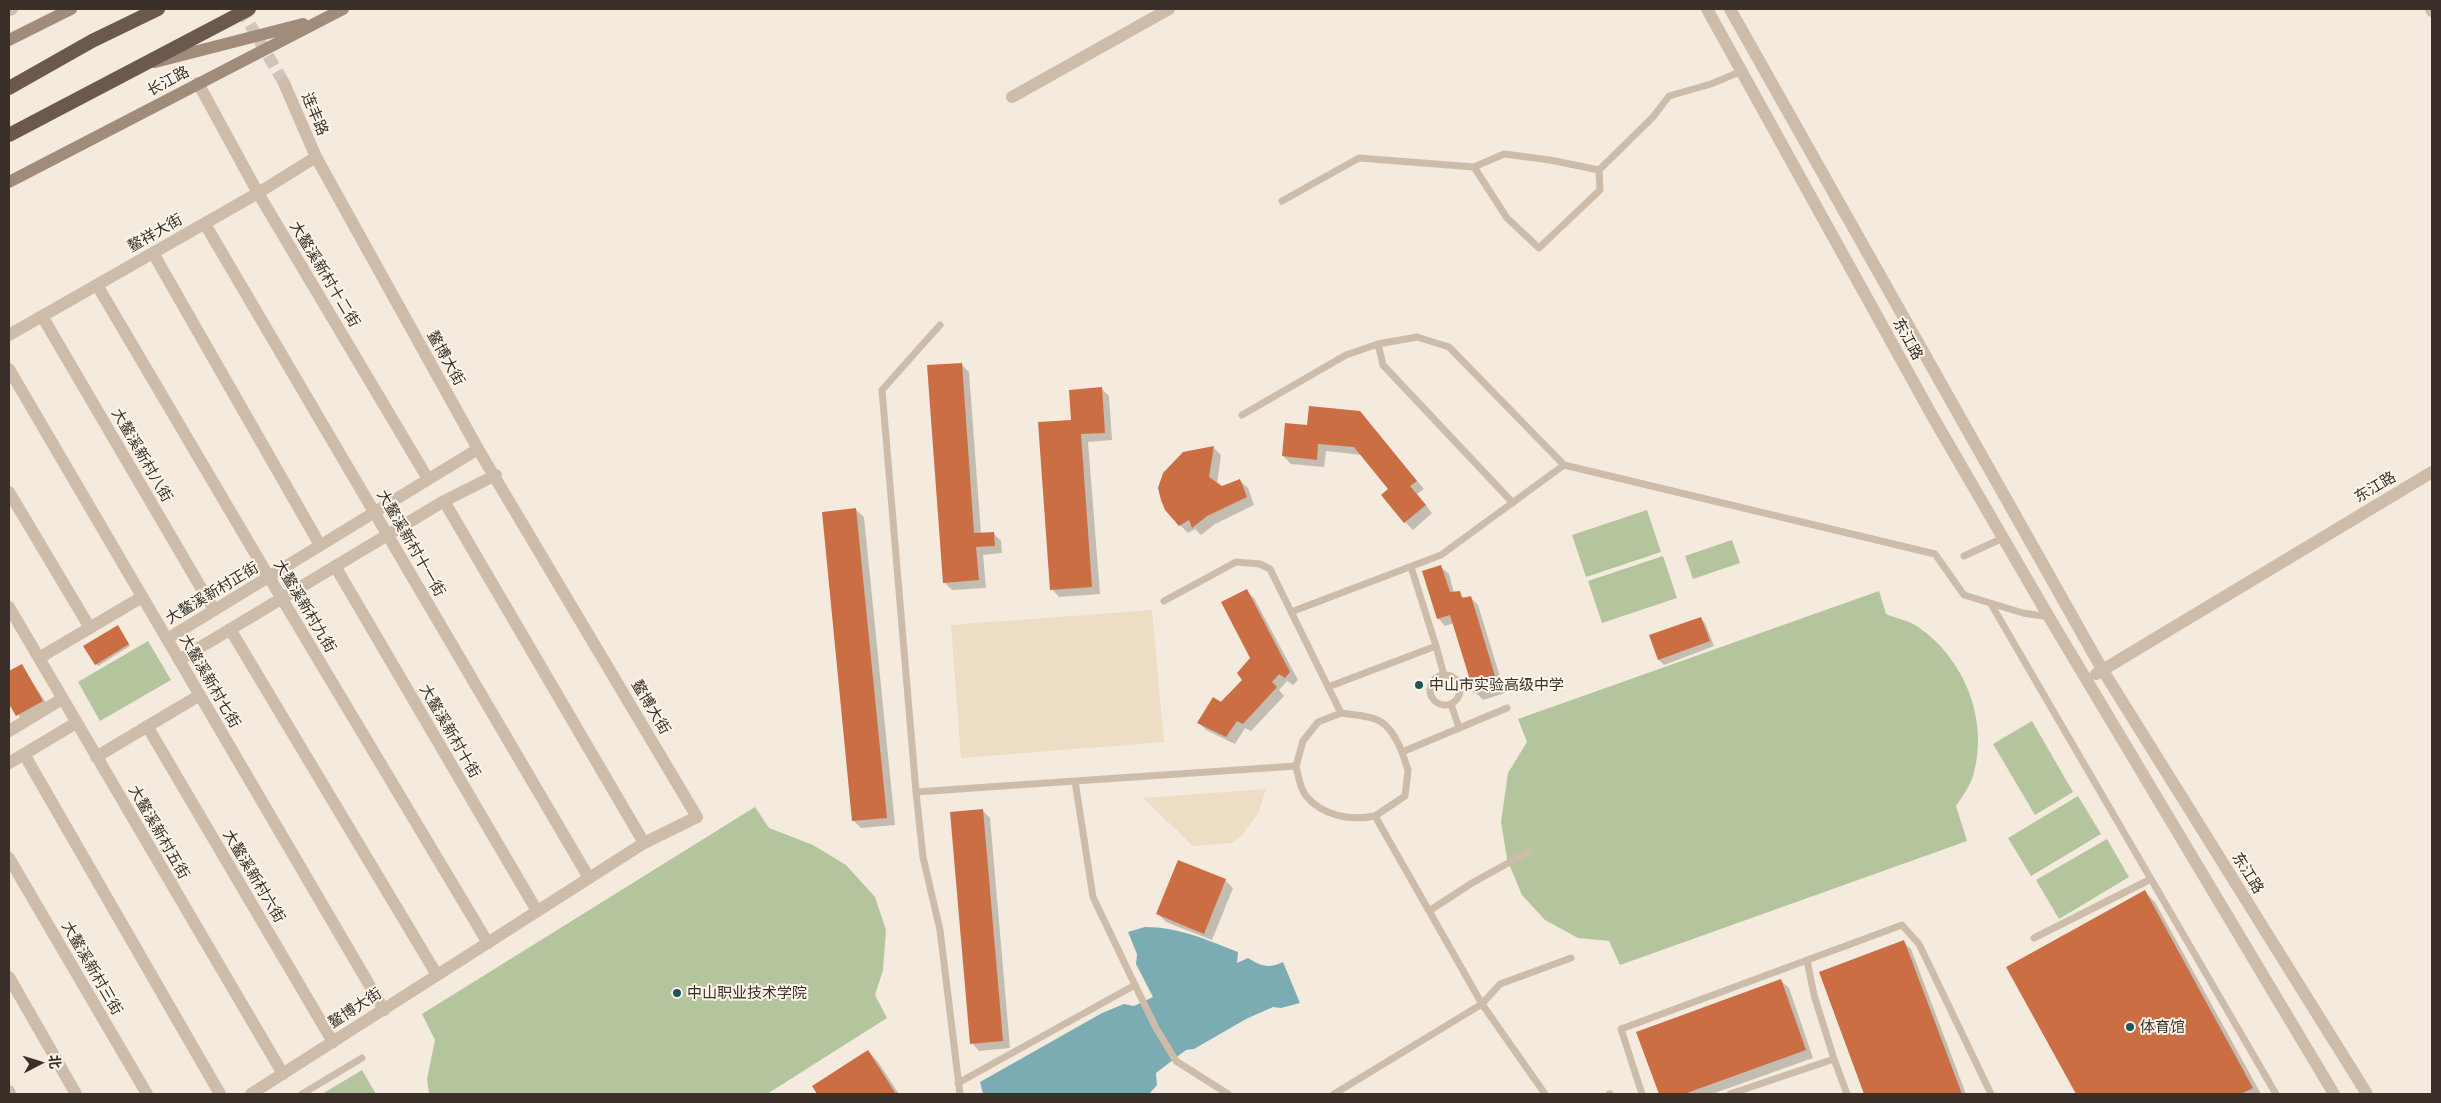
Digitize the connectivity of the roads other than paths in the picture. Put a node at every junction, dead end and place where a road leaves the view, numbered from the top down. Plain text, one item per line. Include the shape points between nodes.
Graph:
1 (72, 9) edge
2 (158, 9) edge
3 (249, 9) edge
4 (343, 9) edge
5 (1169, 9) edge
6 (1708, 9) edge
7 (1730, 9) edge
8 (320, 20) junction
9 (9, 40) edge
10 (138, 66) junction
11 (1742, 71) junction
12 (198, 83) junction
13 (284, 84) tunnel mouth
14 (9, 88) edge
15 (1012, 97) dead end
16 (9, 135) edge
17 (316, 157) junction
18 (1474, 167) junction
19 (1599, 170) junction
20 (9, 182) edge
21 (258, 193) junction
22 (1282, 201) dead end
23 (205, 224) junction
24 (154, 253) junction
25 (97, 285) junction
26 (42, 316) junction
27 (940, 325) dead end
28 (9, 336) edge
29 (1378, 344) junction
30 (9, 369) edge
31 (1242, 415) dead end
32 (478, 449) junction
33 (1564, 465) junction
34 (2432, 472) edge
35 (496, 475) junction
36 (428, 479) junction
37 (9, 492) edge
38 (444, 501) junction
39 (1513, 503) junction
40 (374, 512) junction
41 (388, 535) junction
42 (2003, 538) junction
43 (320, 545) junction
44 (1964, 556) dead end
45 (335, 566) junction
46 (1411, 567) junction
47 (269, 577) junction
48 (142, 597) junction
49 (282, 599) junction
50 (1164, 601) dead end
51 (1991, 604) junction
52 (9, 607) edge
53 (214, 610) junction
54 (1291, 612) junction
55 (2049, 617) junction
56 (90, 628) junction
57 (230, 630) junction
58 (167, 639) junction
59 (1436, 646) junction
60 (39, 658) junction
61 (179, 660) junction
62 (2102, 669) junction
63 (1444, 675) junction
64 (2087, 681) junction
65 (1328, 686) junction
66 (200, 695) junction
67 (62, 699) junction
68 (1451, 704) junction
69 (1507, 708) dead end
70 (1341, 713) junction
71 (76, 723) junction
72 (147, 726) junction
73 (1459, 728) junction
74 (9, 730) edge
75 (1402, 752) junction
76 (24, 754) junction
77 (96, 757) junction
78 (9, 763) edge
79 (1296, 766) junction
80 (1075, 781) junction
81 (916, 792) junction
82 (1375, 816) junction
83 (644, 843) junction
84 (1530, 851) dead end
85 (9, 858) edge
86 (589, 878) junction
87 (2151, 879) junction
88 (537, 911) junction
89 (1429, 911) junction
90 (2034, 938) dead end
91 (488, 942) junction
92 (1571, 958) dead end
93 (1807, 960) junction
94 (437, 975) junction
95 (9, 977) edge
96 (1135, 986) junction
97 (1482, 1004) junction
98 (384, 1010) junction
99 (333, 1042) junction
100 (362, 1058) dead end
101 (1834, 1059) junction
102 (283, 1074) junction
103 (958, 1083) junction
104 (76, 1094) edge
105 (147, 1094) edge
106 (220, 1094) edge
107 (251, 1094) edge
108 (302, 1094) edge
109 (960, 1094) edge
110 (1228, 1094) edge
111 (1334, 1094) edge
112 (1545, 1094) edge
113 (1642, 1094) edge
114 (1730, 1094) edge
115 (1847, 1094) edge
116 (1991, 1094) edge
117 (2276, 1094) edge
118 (2334, 1094) edge
119 (2367, 1094) edge

1 - 9 main road
2 - 14 highway via 92,41
3 - 10 highway, 长江路
4 - 8 main road, 长江路
5 - 15 street
6 - 11 street, 东江路
7 - 62 street, 东江路
8 - 10 main road
8 - 12 main road, 长江路
10 - 16 highway, 长江路
11 - 19 lane via 1669,96 1653,118
11 - 42 street, 东江路
12 - 20 main road, 长江路
12 - 21 street, 大鳌溪新村十二街
13 - 17 street, 连丰路
17 - 21 street, 鳌祥大街
17 - 32 street, 鳌博大街
18 - 19 lane via 1504,154
18 - 19 lane via 1507,218 1539,248 1600,190
18 - 22 lane via 1359,158
21 - 23 street, 鳌祥大街
21 - 36 street, 大鳌溪新村十二街
23 - 24 street, 鳌祥大街
23 - 40 street, 大鳌溪新村十一街
24 - 25 street, 鳌祥大街
24 - 43 street
25 - 26 street, 鳌祥大街
25 - 47 street, 大鳌溪新村九街
26 - 28 street, 鳌祥大街
26 - 53 street, 大鳌溪新村八街
27 - 81 lane via 882,390
29 - 31 lane via 1346,355
29 - 33 lane via 1417,337 1449,347
29 - 39 lane via 1383,365
30 - 48 street, 大鳌溪新村七街
32 - 35 street, 鳌博大街
32 - 36 street, 大鳌溪新村正街
33 - 39 lane
33 - 51 lane via 1935,554 1964,595
34 - 62 street, 东江路
35 - 38 street
35 - 83 street, 鳌博大街 via 697,817
36 - 40 street, 大鳌溪新村正街
37 - 56 street
38 - 41 street
38 - 83 street
39 - 46 lane via 1441,555
40 - 41 street, 大鳌溪新村十一街
40 - 43 street, 大鳌溪新村正街
41 - 45 street
41 - 86 street, 大鳌溪新村十一街
42 - 44 lane
42 - 55 street, 东江路
43 - 47 street, 大鳌溪新村正街
45 - 49 street
45 - 88 street, 大鳌溪新村十街
46 - 54 lane
46 - 59 lane
47 - 49 street, 大鳌溪新村九街
47 - 53 street, 大鳌溪新村正街
48 - 56 street
48 - 58 street, 大鳌溪新村七街
49 - 57 street
49 - 91 street, 大鳌溪新村九街
50 - 54 lane via 1236,562 1260,564 1270,569
51 - 55 lane
51 - 87 lane
52 - 60 street, 大鳌溪新村五街
53 - 58 street, 大鳌溪新村正街
54 - 65 lane
55 - 64 street, 东江路
56 - 60 street
57 - 61 street
57 - 94 street
58 - 61 street, 大鳌溪新村七街
59 - 63 lane
59 - 65 lane
60 - 67 street, 大鳌溪新村五街
61 - 66 street, 大鳌溪新村七街
62 - 64 street, 东江路
62 - 119 street, 东江路
63 - 68 lane via 1454,678 1460,686 1459,696
63 - 68 lane via 1435,679 1430,693 1439,704
64 - 118 street, 东江路
65 - 70 lane
66 - 72 street
66 - 98 street, 大鳌溪新村七街
67 - 71 street, 大鳌溪新村五街
67 - 74 street
68 - 73 lane
69 - 73 lane
70 - 75 lane via 1377,718 1394,732
70 - 79 lane via 1318,722 1303,741
71 - 76 street
71 - 77 street, 大鳌溪新村五街
72 - 77 street
72 - 99 street, 大鳌溪新村六街
73 - 75 lane
75 - 82 lane via 1408,770 1405,796
76 - 78 street
76 - 106 street
77 - 102 street, 大鳌溪新村五街
79 - 80 lane
79 - 82 lane via 1305,795 1332,815 1358,820
80 - 81 lane
80 - 96 lane via 1093,897
81 - 103 lane via 923,858 940,930
82 - 89 lane
83 - 86 street, 鳌博大街
84 - 89 lane
85 - 105 street, 大鳌溪新村三街
86 - 88 street, 鳌博大街
87 - 90 lane
87 - 117 lane
88 - 91 street, 鳌博大街
89 - 97 lane
91 - 94 street, 鳌博大街
92 - 97 lane via 1500,984
93 - 101 lane
93 - 113 lane via 1621,1028
93 - 116 lane via 1902,925 1919,944
94 - 98 street, 鳌博大街
95 - 104 street
96 - 103 lane
96 - 110 lane via 1176,1061
97 - 111 lane
97 - 112 lane
98 - 99 street, 鳌博大街
99 - 102 street, 鳌博大街
100 - 108 lane
101 - 114 lane
101 - 115 lane
102 - 107 street, 鳌博大街
103 - 109 lane

